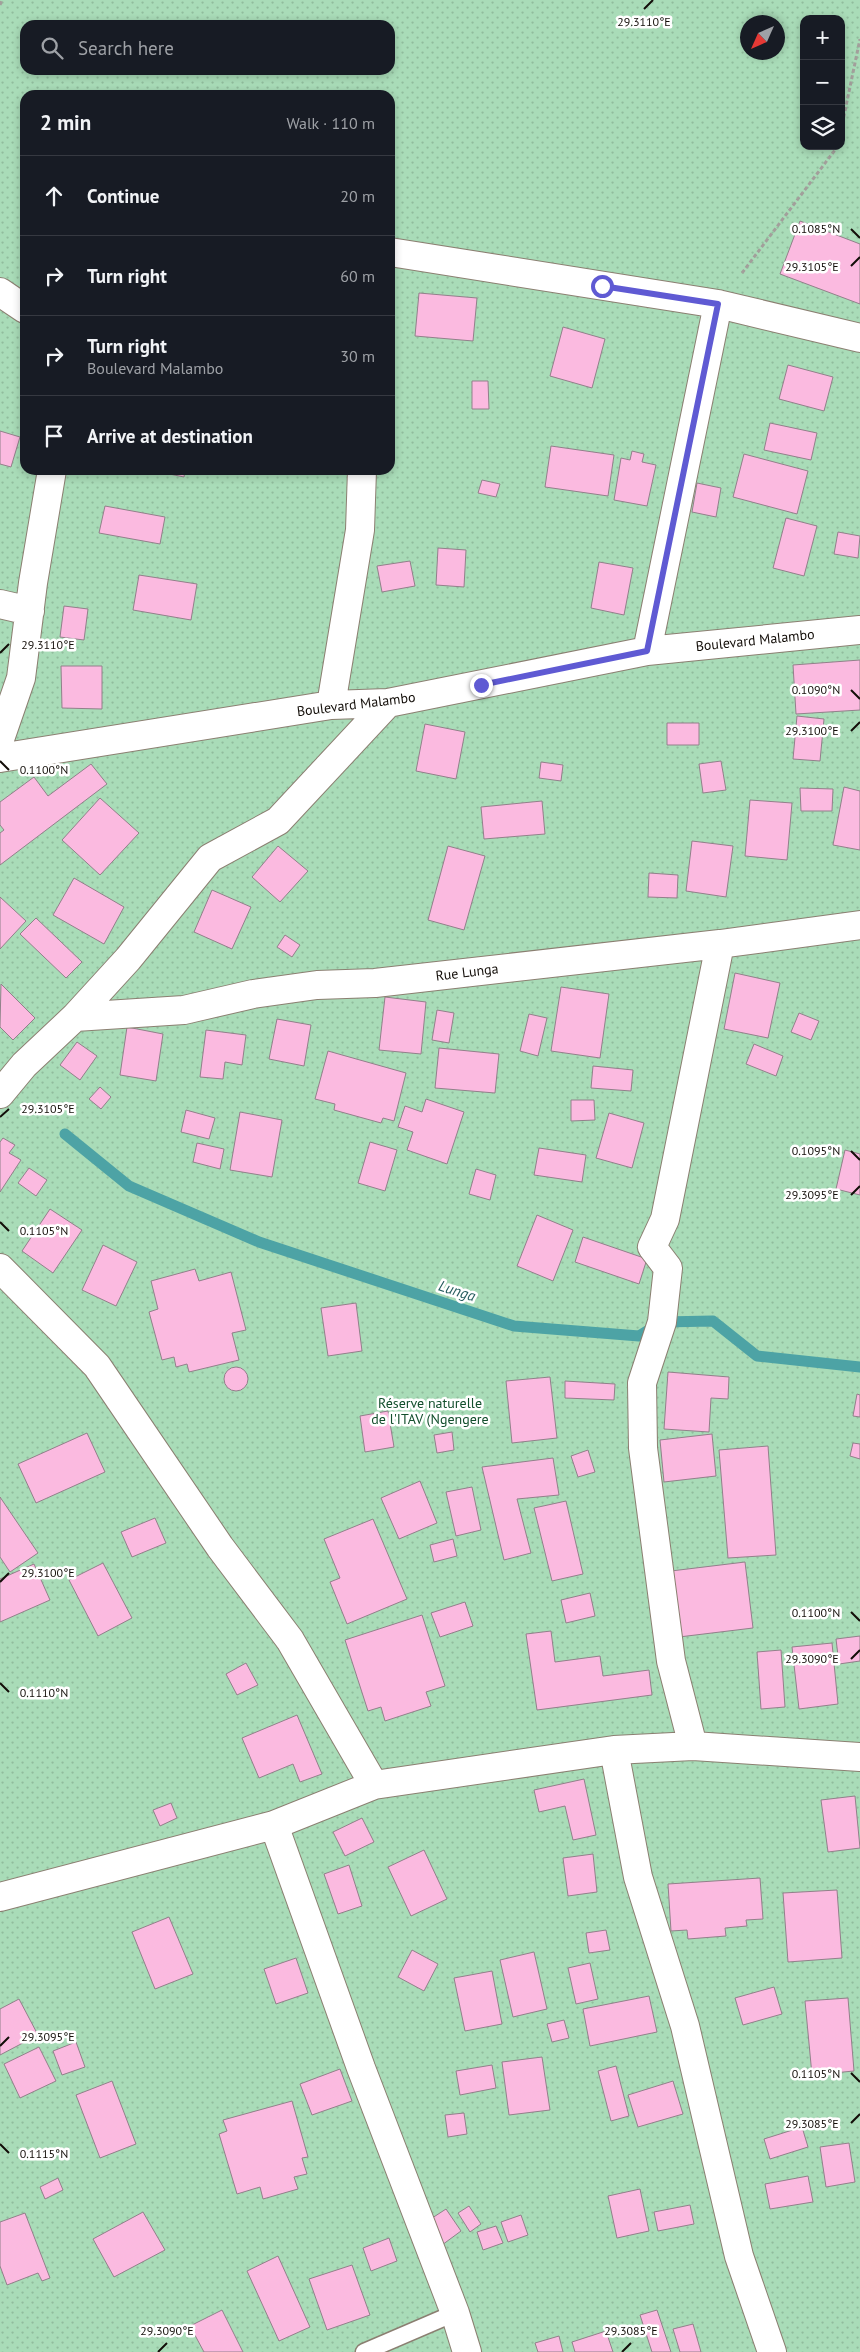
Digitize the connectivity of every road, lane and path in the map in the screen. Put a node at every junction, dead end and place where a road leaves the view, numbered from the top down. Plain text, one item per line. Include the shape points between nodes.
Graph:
1 (2, 0) edge
2 (0, 5) edge
3 (860, 39) edge
4 (845, 111) edge
5 (835, 150) edge
6 (395, 253) edge
7 (0, 292) edge
8 (718, 304) junction
9 (20, 306) edge
10 (860, 338) edge
11 (51, 475) edge
12 (362, 475) edge
13 (0, 604) edge
14 (30, 611) junction
15 (860, 630) edge
16 (647, 651) junction
17 (388, 704) junction
18 (332, 705) junction
19 (0, 739) edge
20 (0, 758) edge
21 (860, 925) edge
22 (720, 944) junction
23 (75, 1017) junction
24 (0, 1094) edge
25 (0, 1268) edge
26 (693, 1746) junction
27 (614, 1750) junction
28 (860, 1757) edge
29 (374, 1785) junction
30 (274, 1825) junction
31 (0, 1897) edge
32 (455, 2314) junction
33 (364, 2352) edge
34 (467, 2352) edge
35 (772, 2352) edge

1 - 2 path
3 - 4 path
5 - 8 path
6 - 8 street
7 - 9 street
8 - 10 street
8 - 16 street
11 - 14 street
12 - 18 street via 360,530
13 - 14 street
14 - 19 street via 21,678
15 - 16 street, Boulevard Malambo
16 - 17 street, Boulevard Malambo
17 - 18 street, Boulevard Malambo
17 - 23 street via 278,821 210,858 128,959
18 - 20 street, Boulevard Malambo
21 - 22 street, Rue Lunga
22 - 23 street, Rue Lunga via 376,983 317,985 253,994 184,1010
22 - 26 street via 666,1219 652,1247 668,1268 662,1322 642,1383 643,1448 671,1661
23 - 24 street via 24,1065
25 - 29 street via 97,1366 220,1547 290,1640
26 - 27 street
26 - 28 street
27 - 29 street
27 - 35 street via 638,1877 685,2026 739,2256
29 - 30 street
30 - 31 street
30 - 32 street via 361,2068
32 - 33 lane
32 - 34 street

